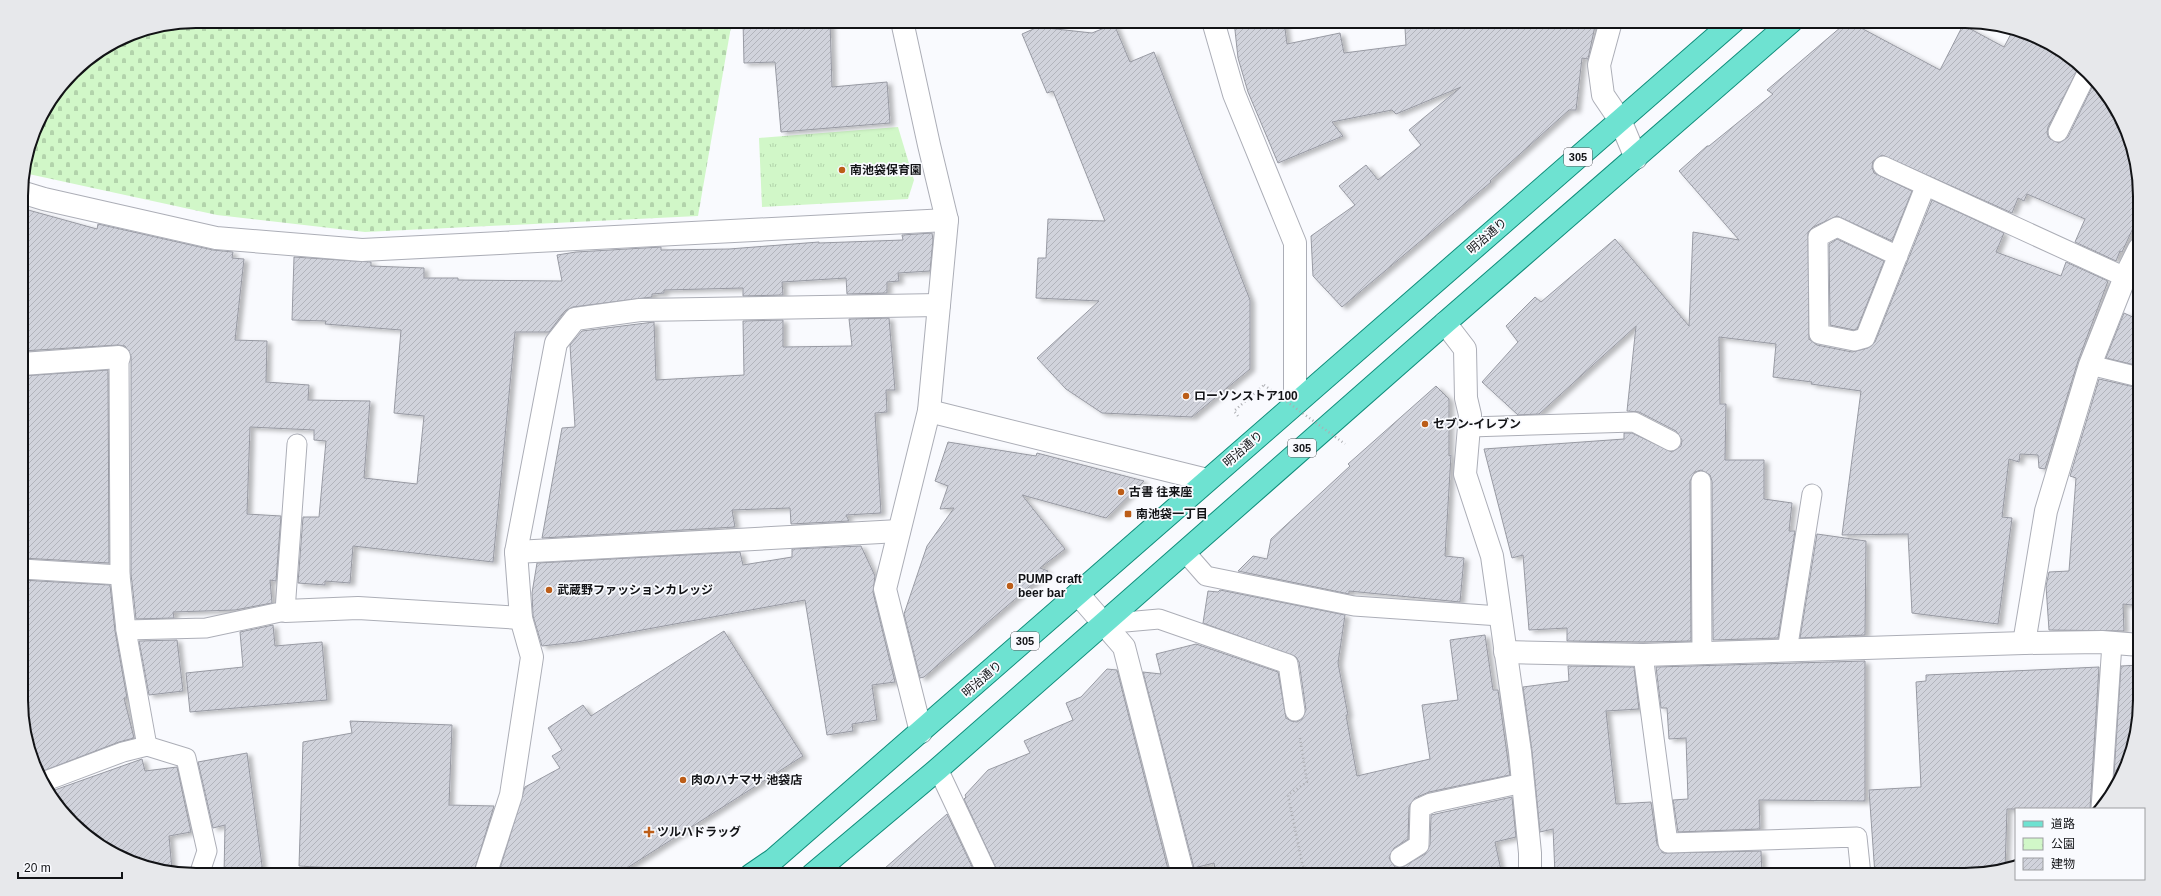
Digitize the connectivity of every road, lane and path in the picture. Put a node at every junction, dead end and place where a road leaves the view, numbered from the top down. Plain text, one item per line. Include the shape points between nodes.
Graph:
1 (904, 28) edge
2 (1215, 28) edge
3 (1609, 28) edge
4 (1726, 28) edge
5 (1784, 28) edge
6 (2085, 78) edge
7 (1620, 120) junction
8 (2058, 132) dead end
9 (1636, 158) junction
10 (1883, 166) dead end
11 (1925, 187) junction
12 (28, 194) edge
13 (947, 220) junction
14 (1898, 256) junction
15 (2133, 261) edge
16 (2125, 277) junction
17 (939, 305) junction
18 (1445, 323) junction
19 (119, 357) joint
20 (28, 364) edge
21 (2090, 365) junction
22 (2133, 376) edge
23 (1295, 403) junction
24 (929, 412) junction
25 (1244, 414) dead end
26 (1470, 427) junction
27 (1671, 441) dead end
28 (297, 444) dead end
29 (1344, 444) dead end
30 (1207, 480) junction
31 (1701, 481) dead end
32 (1812, 494) dead end
33 (899, 531) junction
34 (516, 552) junction
35 (1185, 552) junction
36 (28, 569) edge
37 (120, 575) junction
38 (1078, 594) junction
39 (285, 611) junction
40 (1500, 616) junction
41 (521, 618) junction
42 (1103, 624) junction
43 (126, 630) junction
44 (2112, 643) junction
45 (2024, 644) junction
46 (2133, 644) edge
47 (1788, 651) junction
48 (1506, 652) junction
49 (1702, 654) junction
50 (1643, 655) junction
51 (1295, 711) joint
52 (921, 732) junction
53 (146, 746) junction
54 (938, 769) junction
55 (49, 780) edge
56 (1523, 783) junction
57 (2102, 797) edge
58 (1400, 857) dead end
59 (201, 868) edge
60 (487, 868) edge
61 (761, 868) edge
62 (820, 868) edge
63 (985, 868) edge
64 (1181, 868) edge
65 (1304, 868) edge
66 (1530, 868) edge
67 (1860, 868) edge

1 - 13 street
2 - 23 street via 1234,94 1295,243
3 - 7 street via 1599,65 1603,94
4 - 7 main road, 明治通り / 305
5 - 9 main road, 305
6 - 8 lane
7 - 9 street
7 - 23 main road, 明治通り / 305
9 - 18 main road, 305
10 - 11 lane
11 - 14 lane
11 - 16 lane
12 - 13 street via 216,238 362,250
13 - 17 street
14 - 14 lane via 1837,227 1818,237 1819,334 1854,341 1865,338
15 - 16 street
16 - 21 street
17 - 24 street
17 - 34 street via 640,310 574,319 556,343
18 - 26 street via 1465,349
18 - 35 main road, 305
19 - 20 street
19 - 37 lane
21 - 22 lane
21 - 45 street via 2046,511
23 - 30 main road, 明治通り / 305
24 - 30 street
24 - 33 street
25 - 29 path, bridge via 1240,418 1234,411 1264,385
26 - 27 lane via 1634,422
26 - 40 street via 1465,474 1492,556
28 - 39 lane
30 - 38 main road, 明治通り / 305
31 - 49 lane
32 - 47 lane
33 - 34 street
33 - 52 street via 885,589
34 - 41 street
35 - 40 lane via 1206,576 1354,606
35 - 42 main road, 305
36 - 37 lane
37 - 43 lane
38 - 42 street
38 - 52 main road, 明治通り / 305
39 - 41 street via 358,608
39 - 43 lane via 206,628
40 - 48 street
41 - 60 street via 532,657 525,714 511,795
42 - 51 lane via 1159,619 1288,664
42 - 54 main road, 305
42 - 64 street via 1124,647
43 - 53 lane
44 - 45 street
44 - 46 street
44 - 57 lane
45 - 47 street
47 - 49 street
48 - 50 street
48 - 56 street
49 - 50 street
50 - 67 lane via 1668,843 1857,837
51 - 65 path via 1307,782 1288,795
52 - 61 main road, 明治通り / 305
53 - 55 lane
53 - 59 lane via 186,758 206,851
54 - 62 main road, 305
54 - 63 lane
56 - 58 lane via 1431,803 1420,808 1418,845
56 - 66 street

